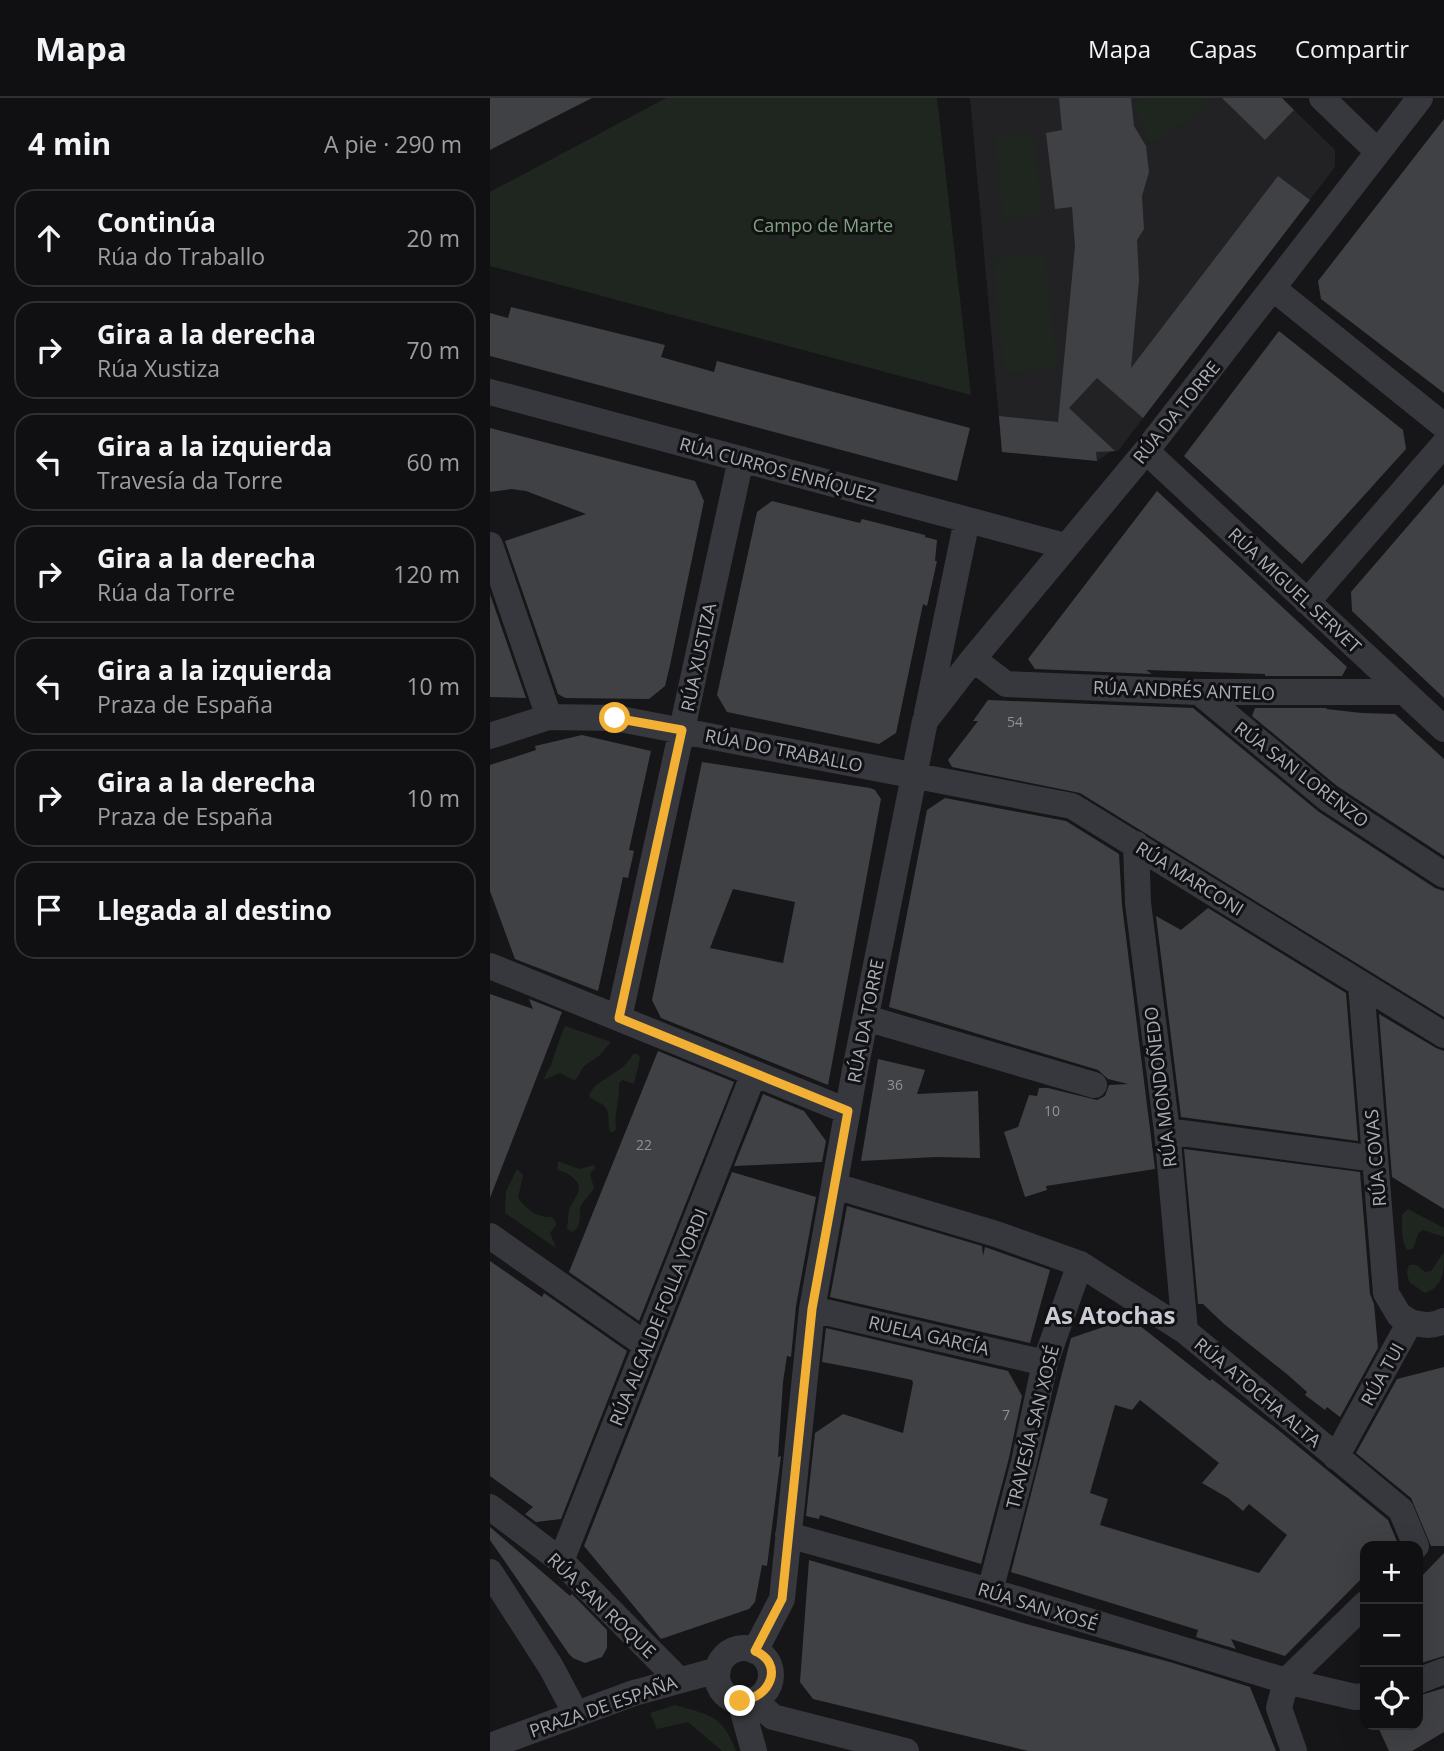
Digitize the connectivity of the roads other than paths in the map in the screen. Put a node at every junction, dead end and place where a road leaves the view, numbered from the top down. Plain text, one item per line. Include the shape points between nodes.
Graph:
1 (1322, 98) edge
2 (1420, 98) edge
3 (1377, 151) junction
4 (1274, 289) junction
5 (490, 392) edge
6 (1444, 426) edge
7 (1444, 444) edge
8 (1146, 451) junction
9 (741, 459) junction
10 (967, 520) junction
11 (490, 545) edge
12 (1066, 546) junction
13 (1307, 602) junction
14 (972, 659) junction
15 (1199, 692) junction
16 (1404, 692) junction
17 (549, 717) junction
18 (925, 721) junction
19 (1444, 729) edge
20 (682, 730) junction
21 (490, 736) edge
22 (914, 776) junction
23 (1136, 844) junction
24 (1444, 875) edge
25 (490, 966) edge
26 (1361, 985) junction
27 (619, 1018) junction
28 (866, 1018) junction
29 (1444, 1035) edge
30 (754, 1073) junction
31 (1094, 1086) dead end
32 (848, 1111) junction
33 (1167, 1131) junction
34 (1362, 1157) dead end
35 (835, 1186) junction
36 (490, 1236) edge
37 (1080, 1264) junction
38 (812, 1309) junction
39 (1444, 1321) edge
40 (1410, 1322) junction
41 (1185, 1331) junction
42 (646, 1345) junction
43 (1045, 1363) junction
44 (1336, 1457) junction
45 (490, 1507) edge
46 (788, 1535) junction
47 (1413, 1541) edge
48 (561, 1561) junction
49 (490, 1572) edge
50 (989, 1591) junction
51 (1360, 1609) edge
52 (755, 1651) junction
53 (718, 1670) junction
54 (1444, 1671) edge
55 (678, 1679) junction
56 (1423, 1679) edge
57 (1286, 1681) junction
58 (1360, 1696) edge
59 (747, 1701) junction
60 (576, 1714) junction
61 (490, 1746) edge
62 (754, 1751) edge
63 (906, 1751) edge
64 (1294, 1751) edge

1 - 3 street
2 - 3 street, RÚA DA TORRE
3 - 4 street, RÚA DA TORRE
4 - 6 street
4 - 8 street, RÚA DA TORRE
5 - 9 street, RÚA CURROS ENRÍQUEZ
7 - 13 street
8 - 12 street, RÚA DA TORRE
8 - 13 street, RÚA MIGUEL SERVET
9 - 10 street, RÚA CURROS ENRÍQUEZ
9 - 20 street, RÚA XUSTIZA
10 - 12 street, RÚA CURROS ENRÍQUEZ
10 - 18 street, RÚA DA TORRE
11 - 17 street
12 - 14 street, RÚA DA TORRE
13 - 16 street, RÚA MIGUEL SERVET
14 - 15 street, RÚA ANDRÉS ANTELO via 1006,684
14 - 18 street, RÚA DA TORRE
15 - 16 street, RÚA ANDRÉS ANTELO
15 - 24 street, RÚA SAN LORENZO via 1328,799
16 - 19 street, RÚA MIGUEL SERVET
17 - 20 street, RÚA DO TRABALLO via 615,718
17 - 21 street, RÚA DO TRABALLO
18 - 22 street, RÚA DA TORRE
20 - 22 street, RÚA DO TRABALLO
20 - 27 street, RÚA XUSTIZA
22 - 23 street, RÚA MARCONI via 1072,806
22 - 28 street, RÚA DA TORRE
23 - 26 street, RÚA MARCONI
23 - 33 street, RÚA MONDOÑEDO via 1138,903
25 - 27 street
26 - 29 street, RÚA MARCONI
26 - 40 street, RÚA COVAS via 1386,1293 1399,1315
27 - 30 street
28 - 31 street
28 - 32 street, RÚA DA TORRE
30 - 32 street
30 - 42 street, RÚA ALCALDE FOLLA YORDI
32 - 35 street, RÚA DA TORRE
33 - 34 street, RÚA COVAS
33 - 41 street, RÚA MONDOÑEDO
35 - 37 street, RÚA ATOCHA ALTA
35 - 38 street, RÚA DA TORRE
36 - 42 street
37 - 41 street, RÚA ATOCHA ALTA
37 - 43 street, TRAVESÍA SAN XOSÉ
38 - 43 street, RUELA GARCÍA
38 - 46 street, RÚA DA TORRE
39 - 40 street, RÚA TUI
40 - 44 street, RÚA TUI
41 - 44 street, RÚA ATOCHA ALTA
42 - 48 street, RÚA ALCALDE FOLLA YORDI
43 - 50 street, TRAVESÍA SAN XOSÉ
44 - 47 street, RÚA ATOCHA ALTA via 1401,1510
45 - 48 street, RÚA SAN ROQUE
46 - 50 street, RÚA SAN XOSÉ
46 - 52 street, RÚA DA TORRE via 782,1599
48 - 55 street, RÚA SAN ROQUE
49 - 60 street
50 - 57 street, RÚA SAN XOSÉ
51 - 57 street
52 - 53 street, PRAZA DE ESPAÑA via 735,1649 723,1657
52 - 59 street via 770,1665 771,1679 765,1692
53 - 55 street, PRAZA DE ESPAÑA
53 - 59 street via 719,1684 727,1696
54 - 56 street
55 - 60 street, PRAZA DE ESPAÑA
57 - 58 street, RÚA SAN XOSÉ
57 - 64 street via 1279,1708
59 - 62 street
59 - 63 street via 773,1717
60 - 61 street, PRAZA DE ESPAÑA

